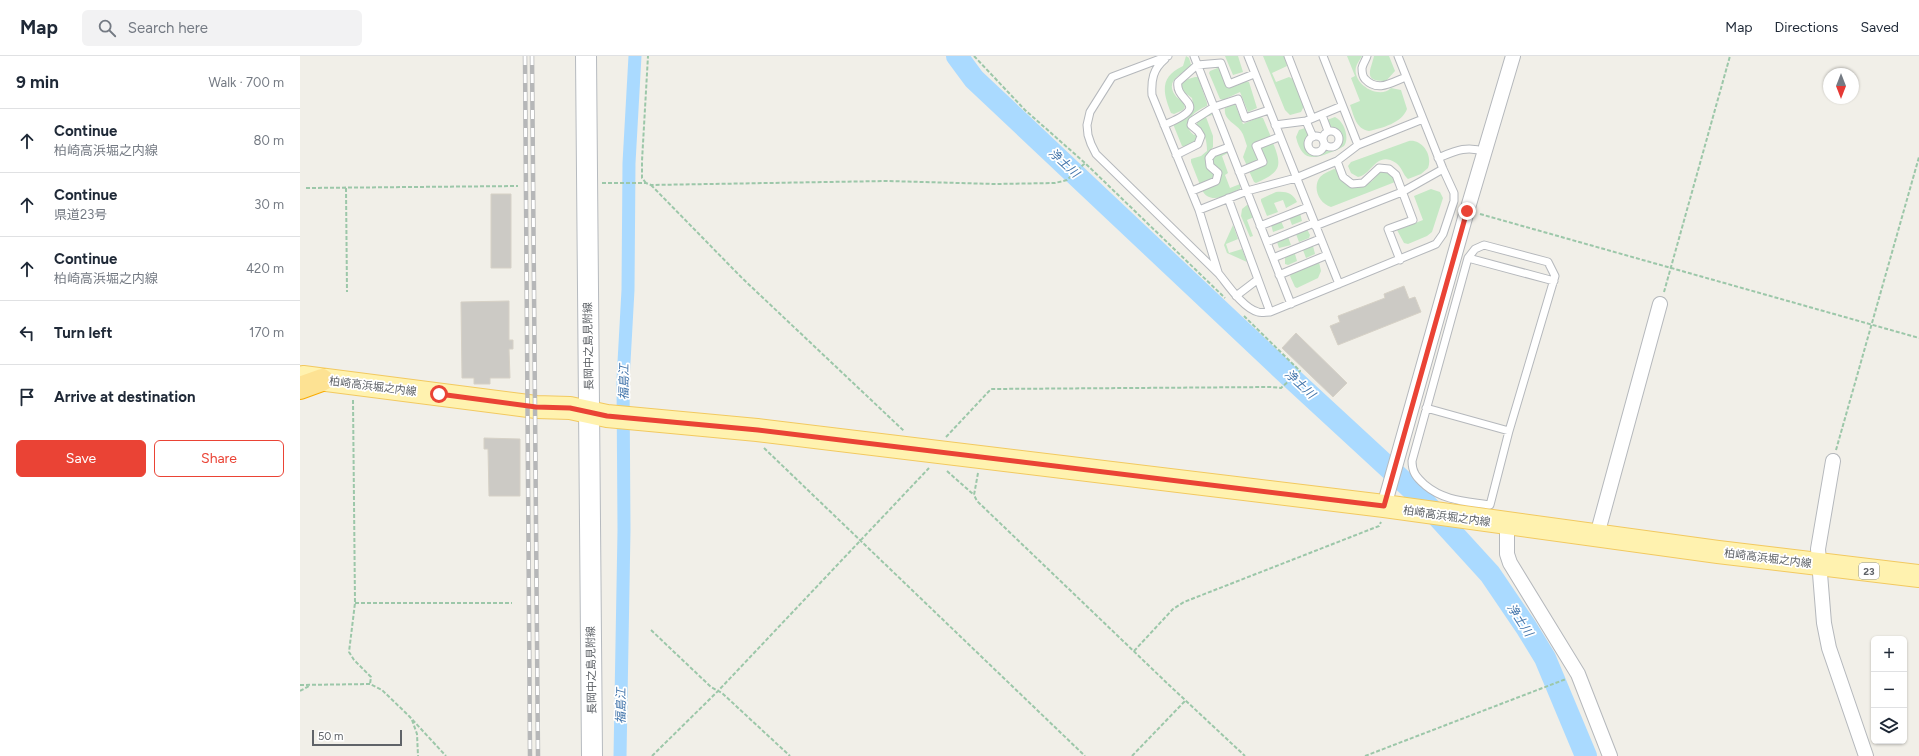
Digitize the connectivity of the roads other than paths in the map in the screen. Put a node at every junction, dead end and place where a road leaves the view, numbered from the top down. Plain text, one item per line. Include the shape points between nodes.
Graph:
1 (586, 56) edge
2 (1168, 56) edge
3 (1194, 56) edge
4 (1248, 56) edge
5 (1288, 56) edge
6 (1323, 56) edge
7 (1367, 56) edge
8 (1398, 56) edge
9 (1513, 56) edge
10 (1197, 65) junction
11 (1254, 74) junction
12 (1406, 77) junction
13 (1342, 106) junction
14 (1214, 107) junction
15 (1269, 110) junction
16 (1322, 115) junction
17 (1309, 119) junction
18 (1423, 119) junction
19 (1164, 125) junction
20 (1275, 125) junction
21 (1328, 131) junction
22 (1279, 137) junction
23 (1313, 137) junction
24 (1323, 142) junction
25 (1358, 145) junction
26 (1229, 147) junction
27 (1485, 152) junction
28 (1176, 155) junction
29 (1438, 158) junction
30 (1338, 161) junction
31 (1443, 169) junction
32 (1239, 172) junction
33 (1296, 178) junction
34 (1192, 191) junction
35 (1247, 191) junction
36 (1402, 192) junction
37 (1228, 198) junction
38 (1308, 207) junction
39 (1199, 210) junction
40 (1314, 224) junction
41 (1260, 226) junction
42 (1320, 239) junction
43 (1266, 242) junction
44 (1327, 255) junction
45 (1273, 258) junction
46 (1468, 258) junction
47 (1400, 260) junction
48 (1219, 274) junction
49 (1279, 275) junction
50 (1257, 280) junction
51 (1554, 281) junction
52 (1339, 284) junction
53 (1236, 296) junction
54 (1291, 304) junction
55 (1660, 304) road end
56 (1270, 312) junction
57 (300, 377) edge
58 (322, 380) junction
59 (300, 388) edge
60 (1426, 408) junction
61 (598, 414) junction
62 (1509, 431) junction
63 (1833, 461) road end
64 (1384, 506) junction
65 (1487, 513) junction
66 (1507, 524) junction
67 (1597, 535) junction
68 (1818, 565) junction
69 (1919, 576) edge
70 (592, 756) edge
71 (1610, 756) edge
72 (1866, 756) edge

1 - 61 main road, 長岡中之島見附線
2 - 19 lane via 1154,71 1151,86
2 - 48 lane via 1112,77 1090,112 1088,135 1096,154
3 - 10 lane
4 - 11 lane
5 - 17 lane
6 - 13 lane
7 - 12 lane via 1362,73 1372,84 1382,87
8 - 12 lane
9 - 27 street
10 - 11 lane via 1221,63 1229,84
10 - 14 lane
10 - 19 lane via 1178,82 1180,93 1189,101 1187,113
11 - 15 lane
12 - 18 lane
13 - 16 lane
13 - 25 lane
14 - 15 lane via 1238,99 1246,118
14 - 26 lane
14 - 28 lane via 1192,121 1191,125 1201,136 1198,144
15 - 20 lane
16 - 17 lane
16 - 21 lane
17 - 20 lane
17 - 23 lane
18 - 25 lane
18 - 29 lane
19 - 28 lane
20 - 22 lane
21 - 24 lane via 1323,135
21 - 24 lane via 1337,134 1339,140 1332,147
22 - 32 lane via 1256,146 1263,162
22 - 33 lane
23 - 24 lane via 1319,137
23 - 24 lane via 1308,145 1314,152 1321,151
25 - 30 lane
26 - 32 lane
26 - 34 lane via 1213,153 1208,158 1210,166 1218,173 1216,181
27 - 29 lane via 1460,149
27 - 64 street
28 - 34 lane
29 - 31 lane
30 - 33 lane
30 - 36 lane via 1343,176 1352,184 1363,183 1379,168 1389,169 1396,175
31 - 36 lane
31 - 47 lane via 1454,192 1443,234 1436,244
32 - 35 lane
33 - 35 lane
33 - 38 lane
34 - 39 lane
35 - 37 lane
35 - 41 lane
36 - 40 lane
36 - 47 lane via 1414,220 1388,229
37 - 39 lane
37 - 50 lane
38 - 40 lane
38 - 41 lane
39 - 48 lane
40 - 42 lane
40 - 43 lane
41 - 43 lane
42 - 44 lane
42 - 45 lane
43 - 45 lane
44 - 49 lane
44 - 52 lane
45 - 49 lane
46 - 51 lane
46 - 51 lane via 1475,249 1484,245 1548,262 1555,276
46 - 60 lane
47 - 52 lane
48 - 53 lane
49 - 54 lane
50 - 53 lane
50 - 56 lane
51 - 62 lane
52 - 54 lane
53 - 56 lane via 1258,312
54 - 56 lane
55 - 67 street
57 - 58 main road, 柏崎高浜堀之内線 / 23
58 - 59 highway
58 - 61 main road, 柏崎高浜堀之内線 / 23 via 536,407 570,408
60 - 62 lane
60 - 65 lane via 1412,461 1414,474 1431,490 1445,498
61 - 64 main road, 柏崎高浜堀之内線 / 23 via 758,430 925,456 984,458
61 - 70 main road, 長岡中之島見附線 via 591,526
62 - 65 lane
63 - 68 street via 1818,549
64 - 65 main road, 柏崎高浜堀之内線 / 23
65 - 66 main road, 柏崎高浜堀之内線 / 23
66 - 67 main road, 柏崎高浜堀之内線 / 23
66 - 71 street via 1507,554 1510,564 1578,674
67 - 68 main road, 柏崎高浜堀之内線 / 23
68 - 69 main road, 柏崎高浜堀之内線 / 23
68 - 72 street via 1829,648

